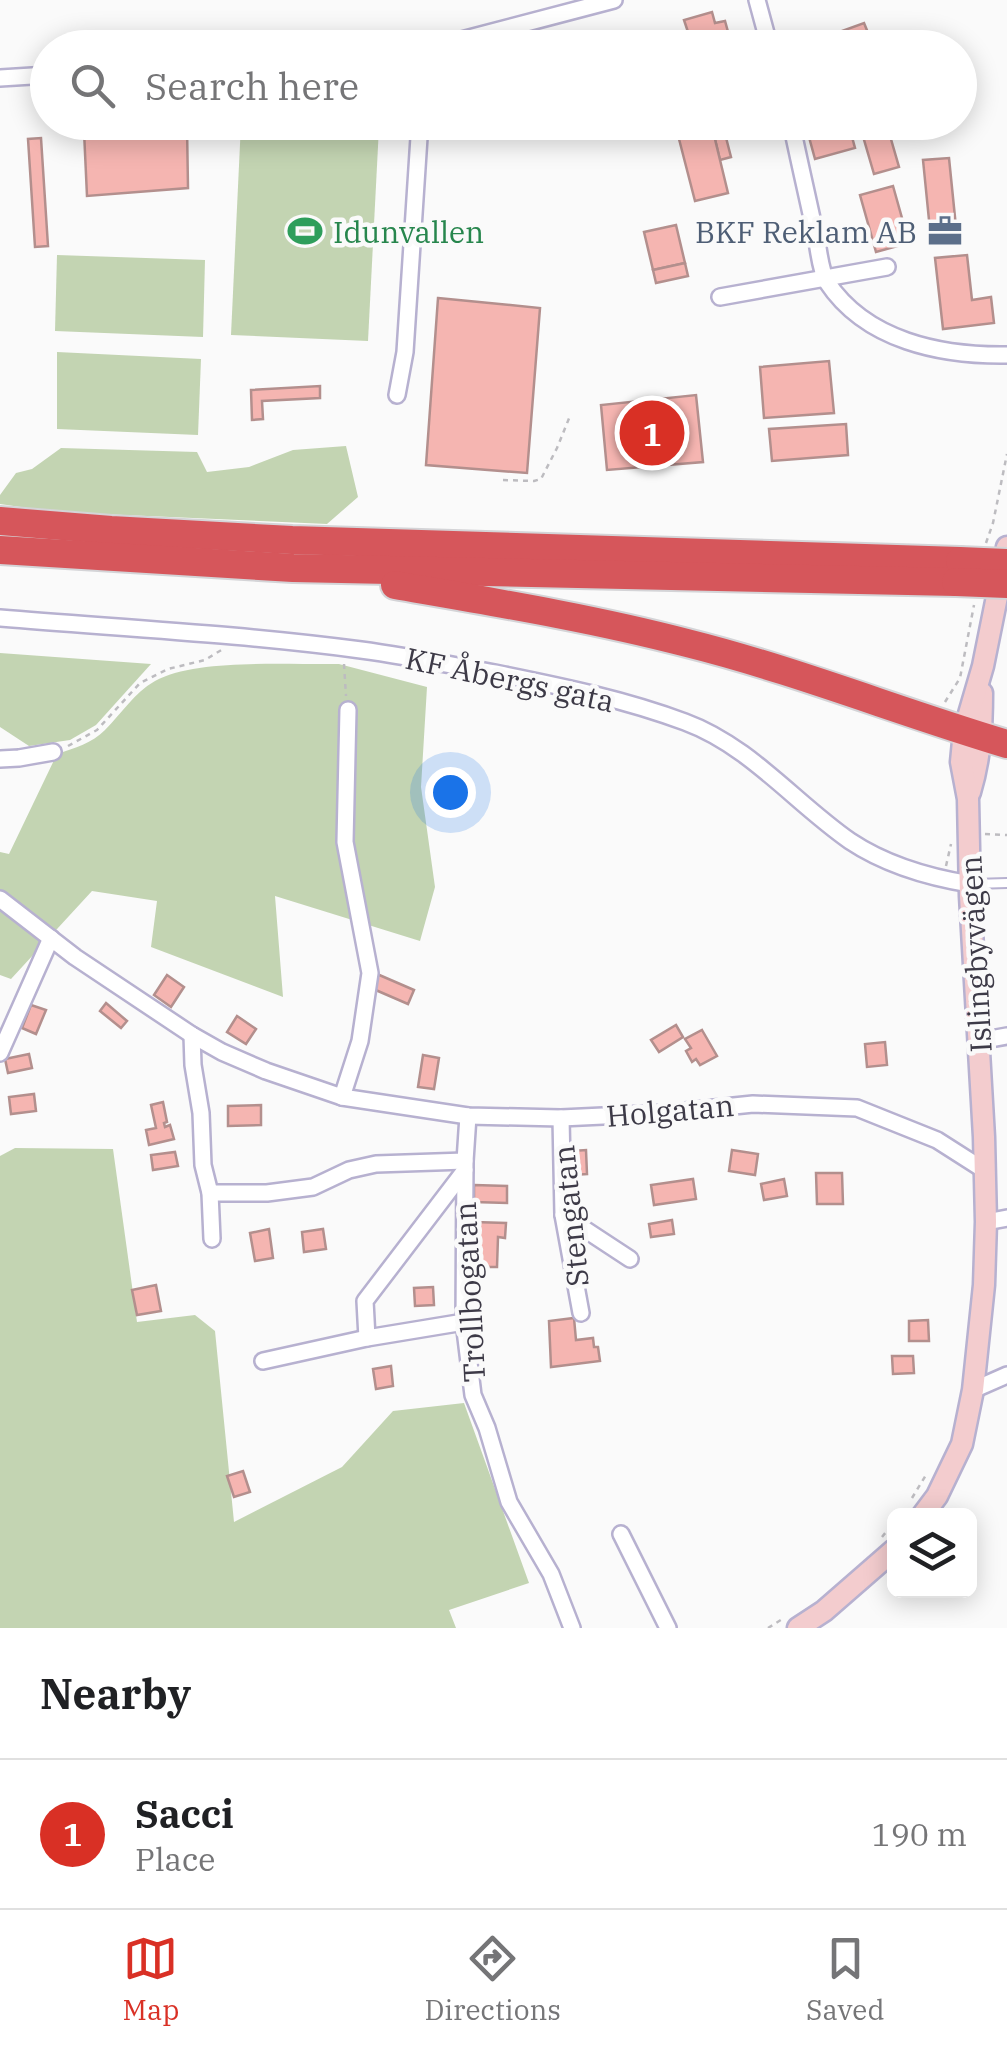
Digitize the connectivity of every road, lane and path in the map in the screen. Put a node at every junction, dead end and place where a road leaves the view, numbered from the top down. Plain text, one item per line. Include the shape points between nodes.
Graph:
1 (614, 0) edge
2 (757, 0) edge
3 (502, 30) edge
4 (765, 30) edge
5 (30, 76) edge
6 (0, 78) edge
7 (419, 140) edge
8 (794, 140) edge
9 (887, 267) dead end
10 (825, 279) junction
11 (720, 296) dead end
12 (1007, 355) edge
13 (397, 395) dead end
14 (570, 416) dead end
15 (1007, 454) edge
16 (503, 480) dead end
17 (0, 521) edge
18 (1007, 547) edge
19 (0, 550) edge
20 (977, 566) edge
21 (293, 568) junction
22 (1007, 584) edge
23 (974, 606) dead end
24 (0, 618) edge
25 (217, 642) dead end
26 (344, 657) dead end
27 (348, 710) joint
28 (973, 733) edge
29 (53, 752) joint
30 (0, 759) edge
31 (954, 832) dead end
32 (943, 880) junction
33 (1007, 883) edge
34 (970, 884) junction
35 (0, 900) edge
36 (51, 938) junction
37 (192, 1035) junction
38 (1007, 1036) edge
39 (979, 1042) junction
40 (0, 1053) edge
41 (342, 1097) junction
42 (468, 1116) junction
43 (560, 1118) junction
44 (465, 1165) junction
45 (984, 1170) junction
46 (210, 1194) junction
47 (563, 1215) junction
48 (997, 1220) edge
49 (212, 1238) dead end
50 (630, 1259) dead end
51 (581, 1313) dead end
52 (464, 1322) junction
53 (367, 1338) junction
54 (263, 1361) dead end
55 (1007, 1375) edge
56 (972, 1390) junction
57 (926, 1477) dead end
58 (916, 1508) edge
59 (919, 1508) edge
60 (621, 1534) dead end
61 (887, 1556) edge
62 (572, 1628) edge
63 (668, 1628) edge
64 (798, 1628) edge

1 - 3 street
2 - 4 street
5 - 6 street
7 - 13 street
8 - 10 street
9 - 10 street
10 - 11 street
10 - 12 street via 854,311 893,336 934,350
14 - 16 path via 541,479
15 - 20 path
17 - 20 highway via 292,540
18 - 28 street, Islingbyvägen
19 - 21 highway
20 - 21 highway
20 - 22 highway, bridge
21 - 28 highway via 580,617 690,643
23 - 28 path via 960,678 944,704
24 - 32 street, KF Åbergs gata via 361,650 633,704 712,734 878,858
25 - 29 path via 232,644 140,683 97,730
26 - 27 path
27 - 41 street via 345,842 370,973 360,1041
28 - 34 street, Islingbyvägen via 978,765 968,799
29 - 30 street
31 - 32 path
32 - 34 street, KF Åbergs gata
33 - 34 lane
34 - 39 street, Islingbyvägen
35 - 36 street, Holgatan
36 - 37 street, Holgatan
36 - 40 street
37 - 41 street, Holgatan via 266,1071
37 - 46 street
38 - 39 street
39 - 45 street, Islingbyvägen
41 - 42 street, Holgatan
42 - 43 street, Holgatan
42 - 44 street, Trollbogatan
43 - 45 street, Holgatan via 753,1104 857,1108 937,1140
43 - 47 street, Stengatan
44 - 46 street via 376,1164 314,1186
44 - 52 street, Trollbogatan
44 - 53 street via 364,1301
45 - 48 street, Islingbyvägen
46 - 49 street
47 - 50 street
47 - 51 street, Stengatan
48 - 56 street, Islingbyvägen
52 - 53 street
52 - 62 street, Trollbogatan via 473,1395 508,1502 551,1574
53 - 54 street
55 - 56 street
56 - 59 street, Islingbyvägen via 962,1444 937,1496
57 - 58 path
60 - 63 street
61 - 64 street

